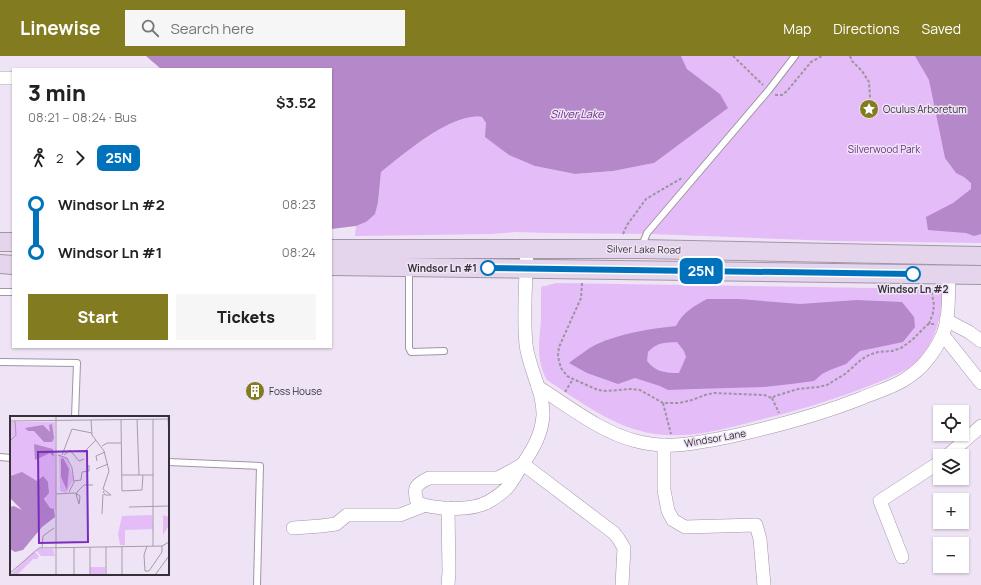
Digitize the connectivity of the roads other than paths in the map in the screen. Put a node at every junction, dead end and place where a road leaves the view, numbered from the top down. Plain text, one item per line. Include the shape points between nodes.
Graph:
1 (795, 56) edge
2 (0, 78) edge
3 (12, 78) edge
4 (0, 242) edge
5 (12, 242) edge
6 (527, 248) junction
7 (332, 249) edge
8 (641, 249) junction
9 (981, 256) edge
10 (0, 264) edge
11 (12, 265) edge
12 (332, 266) edge
13 (409, 267) junction
14 (526, 268) junction
15 (949, 274) junction
16 (981, 274) edge
17 (0, 292) edge
18 (12, 292) edge
19 (945, 327) junction
20 (981, 341) edge
21 (444, 351) dead end
22 (0, 362) edge
23 (981, 383) edge
24 (538, 387) junction
25 (75, 416) edge
26 (981, 426) edge
27 (668, 445) junction
28 (955, 449) edge
29 (0, 457) edge
30 (10, 458) edge
31 (169, 462) edge
32 (523, 464) junction
33 (933, 467) edge
34 (423, 506) junction
35 (448, 508) junction
36 (293, 528) dead end
37 (902, 557) dead end
38 (257, 585) edge
39 (448, 585) edge
40 (622, 585) edge
41 (764, 585) edge

1 - 8 lane via 646,233
2 - 3 street
4 - 5 main road
6 - 7 main road, Silver Lake Road
6 - 8 main road, Silver Lake Road
6 - 14 street
8 - 9 main road, Silver Lake Road
10 - 11 main road
12 - 13 main road
13 - 14 main road
13 - 21 lane via 409,348 411,352
14 - 15 main road
14 - 24 street via 526,346
15 - 16 main road
15 - 19 street, Windsor Lane
17 - 18 lane
19 - 20 street via 969,332
19 - 23 street
19 - 27 street, Windsor Lane via 936,348 926,361 904,380 893,385 846,404 754,432 693,444
22 - 25 lane via 77,363
24 - 27 street, Windsor Lane via 615,434 635,441
24 - 32 street via 542,400 541,428 532,452
26 - 28 street
27 - 41 street via 664,490 668,511 673,520 685,527 756,525 760,539
29 - 30 lane
31 - 38 lane via 260,466
32 - 34 street via 498,478 429,478 415,488 417,502
32 - 35 street via 506,489 488,502 475,507
32 - 40 street via 614,533 624,548
33 - 37 street via 880,501
34 - 35 street
34 - 36 street via 400,515 347,515 336,524
35 - 39 street

